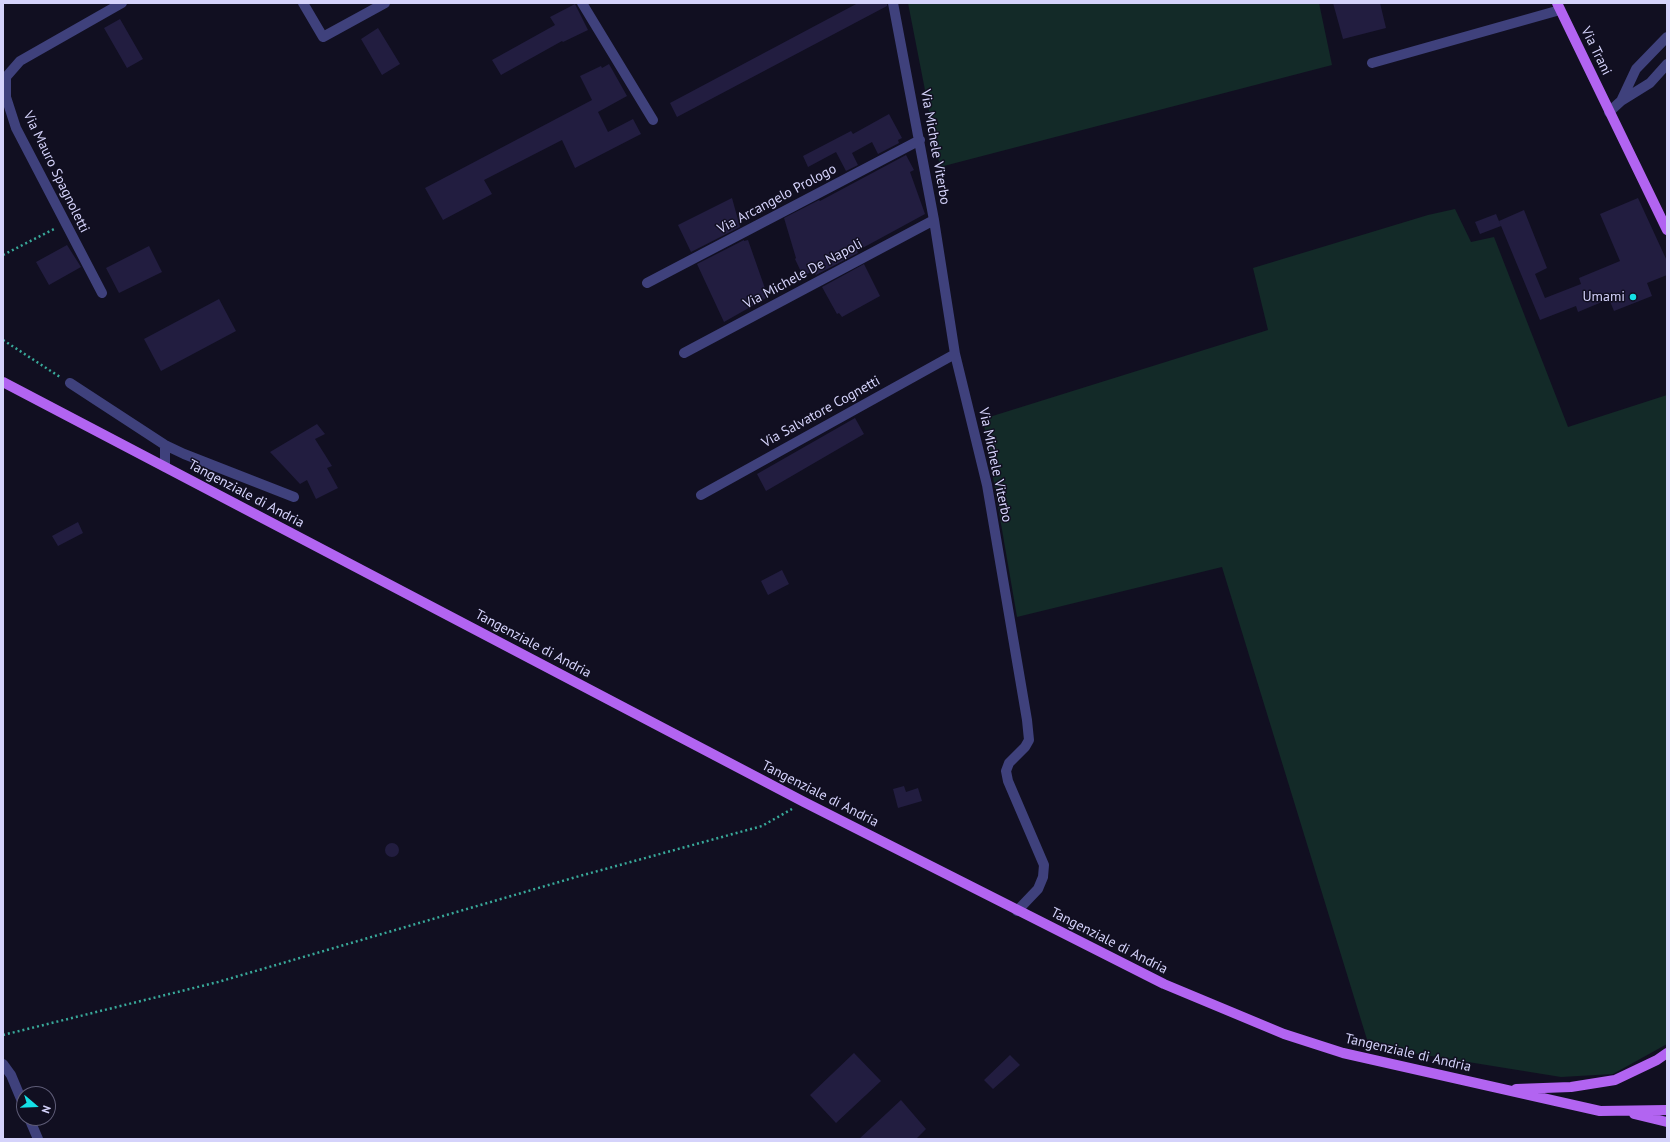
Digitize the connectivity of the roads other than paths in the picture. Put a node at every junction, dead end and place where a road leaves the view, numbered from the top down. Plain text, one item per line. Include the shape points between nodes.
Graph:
1 (122, 3) edge
2 (303, 3) edge
3 (385, 3) edge
4 (582, 3) edge
5 (894, 3) edge
6 (1559, 6) edge
7 (1667, 37) edge
8 (1372, 63) dead end
9 (1667, 64) edge
10 (1621, 101) junction
11 (1609, 112) junction
12 (653, 120) dead end
13 (920, 140) junction
14 (934, 220) junction
15 (1667, 230) edge
16 (647, 283) dead end
17 (102, 293) dead end
18 (684, 353) dead end
19 (955, 354) junction
20 (3, 382) edge
21 (70, 383) road end
22 (165, 445) junction
23 (165, 467) junction
24 (701, 495) dead end
25 (294, 497) dead end
26 (1017, 911) junction
27 (1667, 1053) edge
28 (3, 1064) edge
29 (1470, 1082) junction
30 (16, 1087) edge
31 (1618, 1110) junction
32 (1667, 1110) edge
33 (1667, 1122) edge
34 (32, 1126) edge
35 (38, 1139) edge

1 - 17 street, Via Mauro Spagnoletti via 20,61 6,77 6,97 16,128
2 - 3 street via 323,37
4 - 12 street
5 - 13 street, Via Michele Viterbo
6 - 8 street
6 - 11 main road, Via Trani
7 - 10 street via 1636,69
9 - 10 street via 1650,83
10 - 11 street
11 - 15 main road, Via Trani
13 - 14 street, Via Michele Viterbo
13 - 16 street, Via Arcangelo Prologo
14 - 18 street, Via Michele De Napoli
14 - 19 street, Via Michele Viterbo
19 - 24 street, Via Salvatore Cognetti
19 - 26 street, Via Michele Viterbo via 987,485 1027,720 1029,740 1009,763 1006,772 1044,864 1043,877 1038,889
20 - 23 main road, Tangenziale di Andria
21 - 22 street
22 - 23 street
22 - 25 street
23 - 26 main road, Tangenziale di Andria
26 - 29 main road, Tangenziale di Andria via 1164,984 1284,1034 1342,1053
27 - 29 main road via 1615,1080 1571,1087 1506,1089
28 - 30 street
29 - 31 main road, Tangenziale di Andria via 1600,1111
31 - 32 main road, Tangenziale di Andria
31 - 33 main road
34 - 35 street

